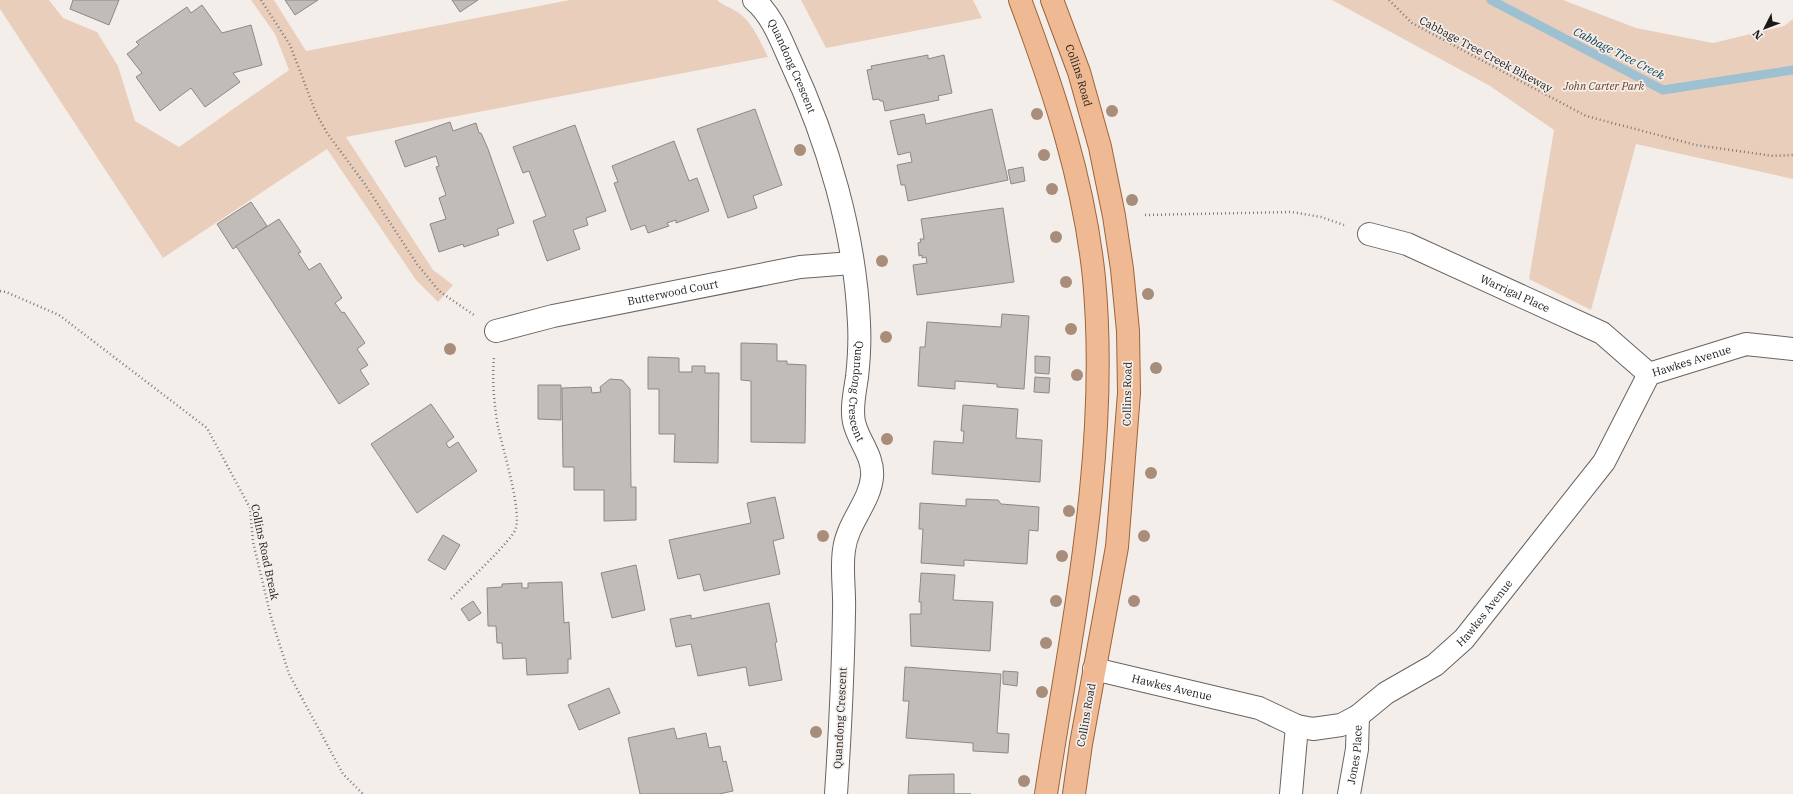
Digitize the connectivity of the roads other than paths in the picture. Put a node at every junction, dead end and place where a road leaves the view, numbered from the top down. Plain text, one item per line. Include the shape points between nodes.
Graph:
1 (754, 0) edge
2 (1020, 0) edge
3 (1052, 0) edge
4 (1369, 234) road end
5 (852, 263) junction
6 (496, 331) road end
7 (1793, 349) edge
8 (1649, 374) junction
9 (1094, 669) junction
10 (1358, 716) junction
11 (1297, 726) junction
12 (836, 794) edge
13 (1046, 794) edge
14 (1074, 794) edge
15 (1291, 794) edge
16 (1349, 794) edge

1 - 5 street, Quandong Crescent via 769,18 806,94 825,144
2 - 13 main road via 1059,108 1077,175 1094,278 1097,343 1097,400 1090,515
3 - 9 main road, Collins Road via 1079,72 1100,147 1122,269 1128,331 1129,393 1117,546
4 - 8 street, Warrigal Place via 1407,244 1602,333
5 - 6 street, Butterwood Court via 800,267 553,316
5 - 12 street, Quandong Crescent via 859,351 853,401 854,422 869,456 872,475 869,491 850,528 844,549 844,618
7 - 8 street, Hawkes Avenue via 1746,344
8 - 10 street, Hawkes Avenue via 1604,462 1464,639 1435,665 1386,693
9 - 11 street, Hawkes Avenue via 1259,708
9 - 14 main road, Collins Road
10 - 11 street, Hawkes Avenue via 1341,725 1328,728
10 - 16 street, Jones Place via 1357,749
11 - 15 street

